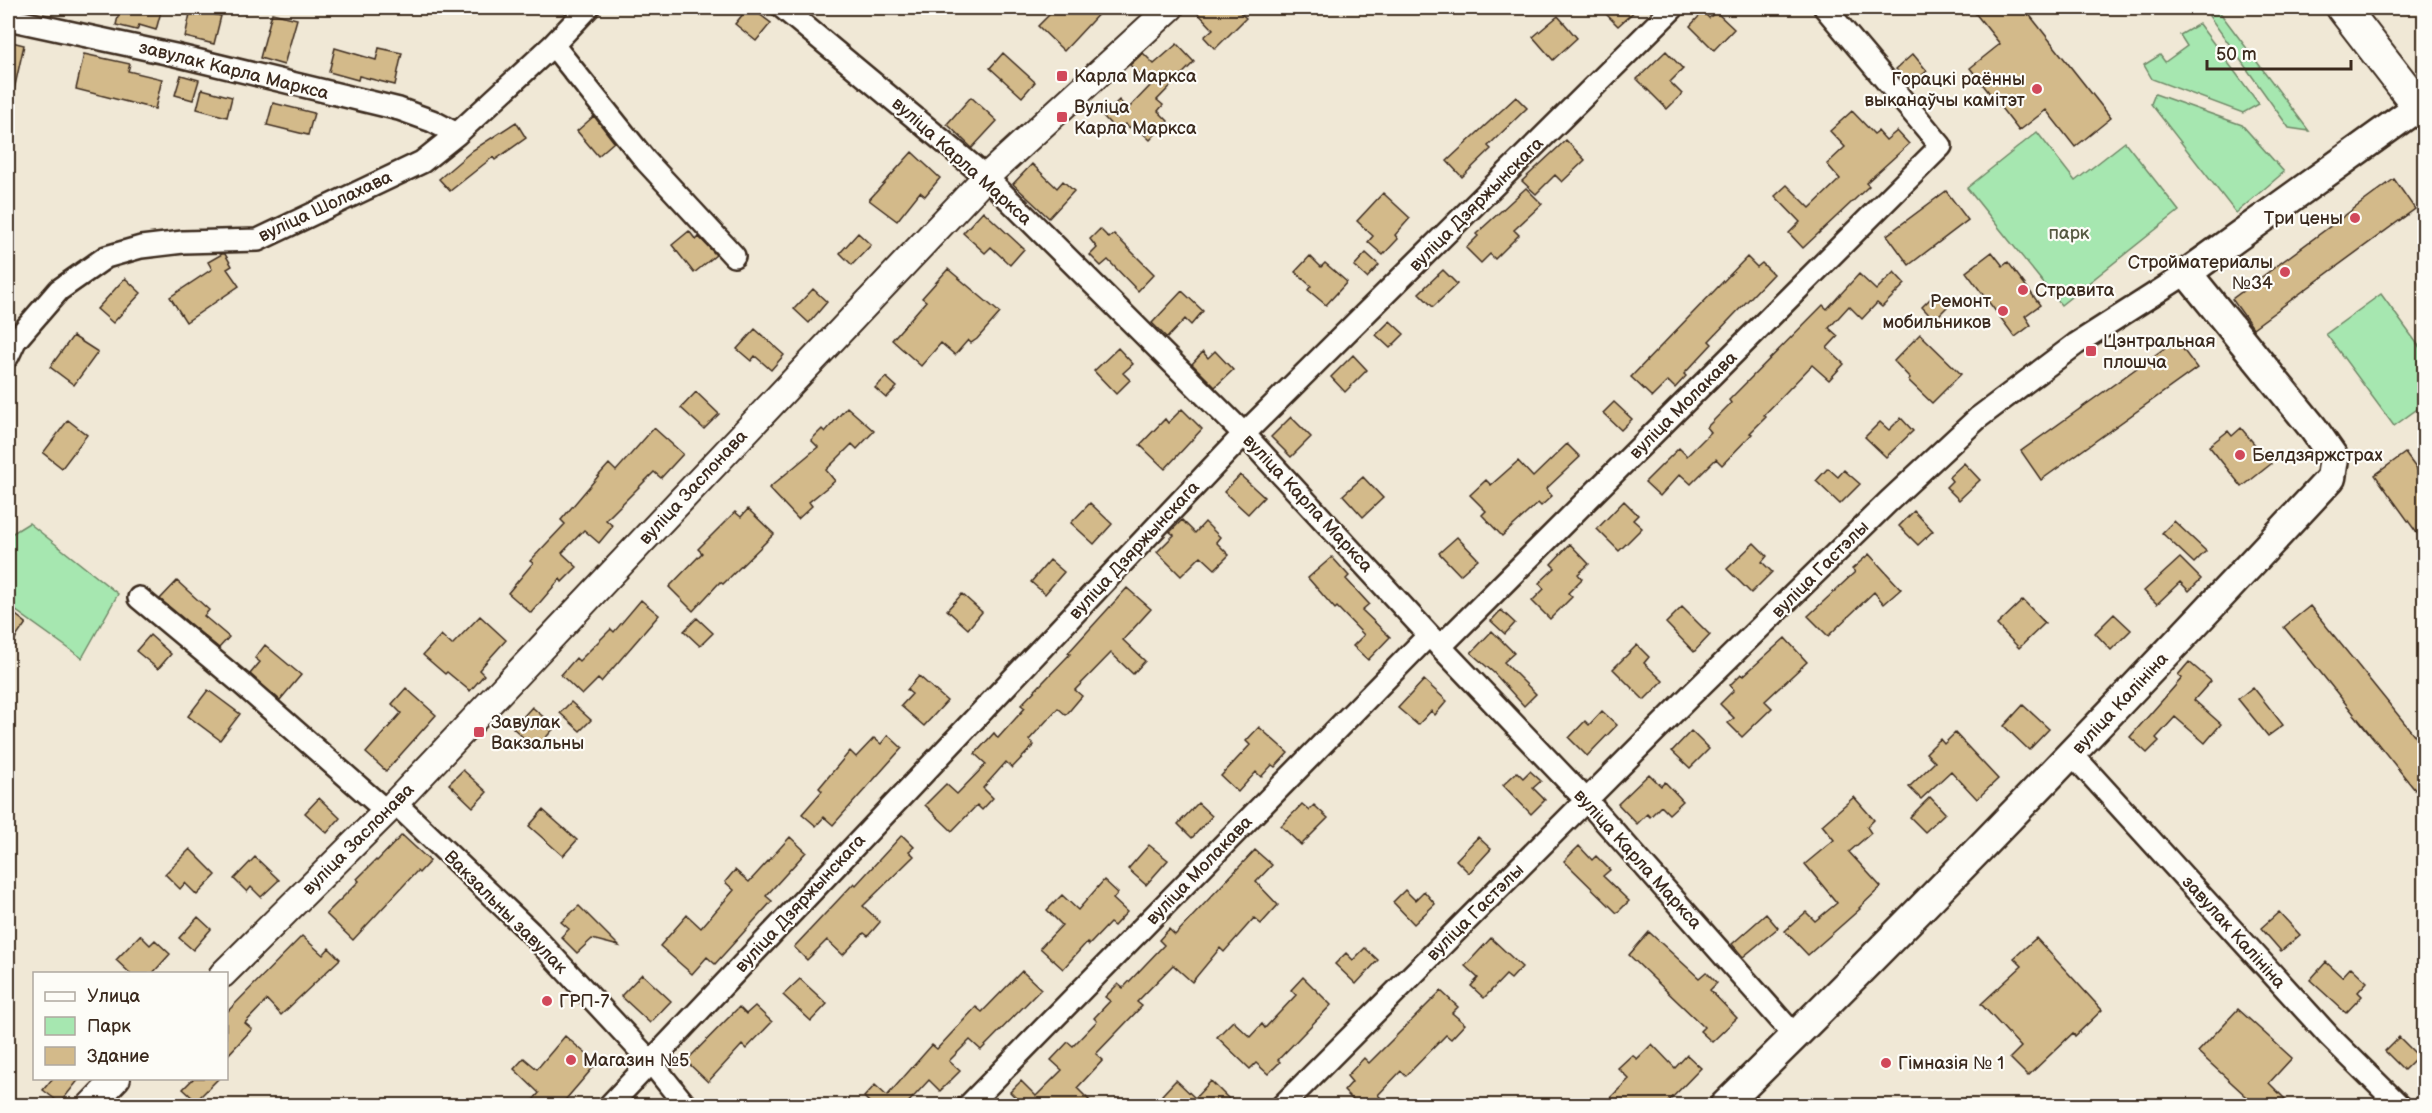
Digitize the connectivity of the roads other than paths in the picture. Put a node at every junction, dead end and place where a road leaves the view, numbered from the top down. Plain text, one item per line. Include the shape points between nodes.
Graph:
1 (588, 8) edge
2 (783, 8) edge
3 (1170, 8) edge
4 (1673, 8) edge
5 (1825, 8) edge
6 (2343, 8) edge
7 (8, 18) edge
8 (553, 45) junction
9 (2422, 110) edge
10 (457, 134) junction
11 (986, 177) junction
12 (735, 256) dead end
13 (2187, 273) junction
14 (8, 356) edge
15 (1244, 434) junction
16 (139, 598) dead end
17 (1435, 641) junction
18 (2072, 754) junction
19 (1586, 800) junction
20 (390, 807) junction
21 (225, 972) edge
22 (1795, 1036) junction
23 (650, 1062) junction
24 (115, 1080) edge
25 (90, 1106) edge
26 (609, 1106) edge
27 (686, 1106) edge
28 (969, 1106) edge
29 (1282, 1106) edge
30 (1724, 1106) edge
31 (2400, 1106) edge

1 - 8 street, вуліца Шолахава
2 - 11 street, вуліца Карла Маркса
3 - 11 street, вуліца Заслонава
4 - 15 street, вуліца Дзяржынскага
5 - 17 street, вуліца Молакава via 1941,146
6 - 9 main road
7 - 10 street, завулак Карла Маркса via 399,109
8 - 10 street, вуліца Шолахава
8 - 12 street via 646,161
9 - 13 main road, вуліца Гастэлы
10 - 14 street, вуліца Шолахава via 422,162 258,240 183,242 141,247 106,257 59,290 15,341
11 - 15 street, вуліца Карла Маркса
11 - 20 street, вуліца Заслонава
13 - 18 main road, вуліца Калініна via 2313,428 2334,458 2331,478
13 - 19 street, вуліца Гастэлы via 2076,344 1978,418
15 - 17 street, вуліца Карла Маркса
15 - 23 street, вуліца Дзяржынскага
16 - 20 street, Вакзальны завулак
17 - 19 street, вуліца Карла Маркса
17 - 28 street, вуліца Молакава
18 - 22 main road, вуліца Калініна
18 - 31 street, завулак Калініна via 2329,1036
19 - 22 street, вуліца Карла Маркса
19 - 29 street, вуліца Гастэлы
20 - 21 street, вуліца Заслонава
20 - 23 street, Вакзальны завулак via 531,933
22 - 30 main road, вуліца Калініна
23 - 26 street, вуліца Дзяржынскага
23 - 27 street, Вакзальны завулак
24 - 25 street

